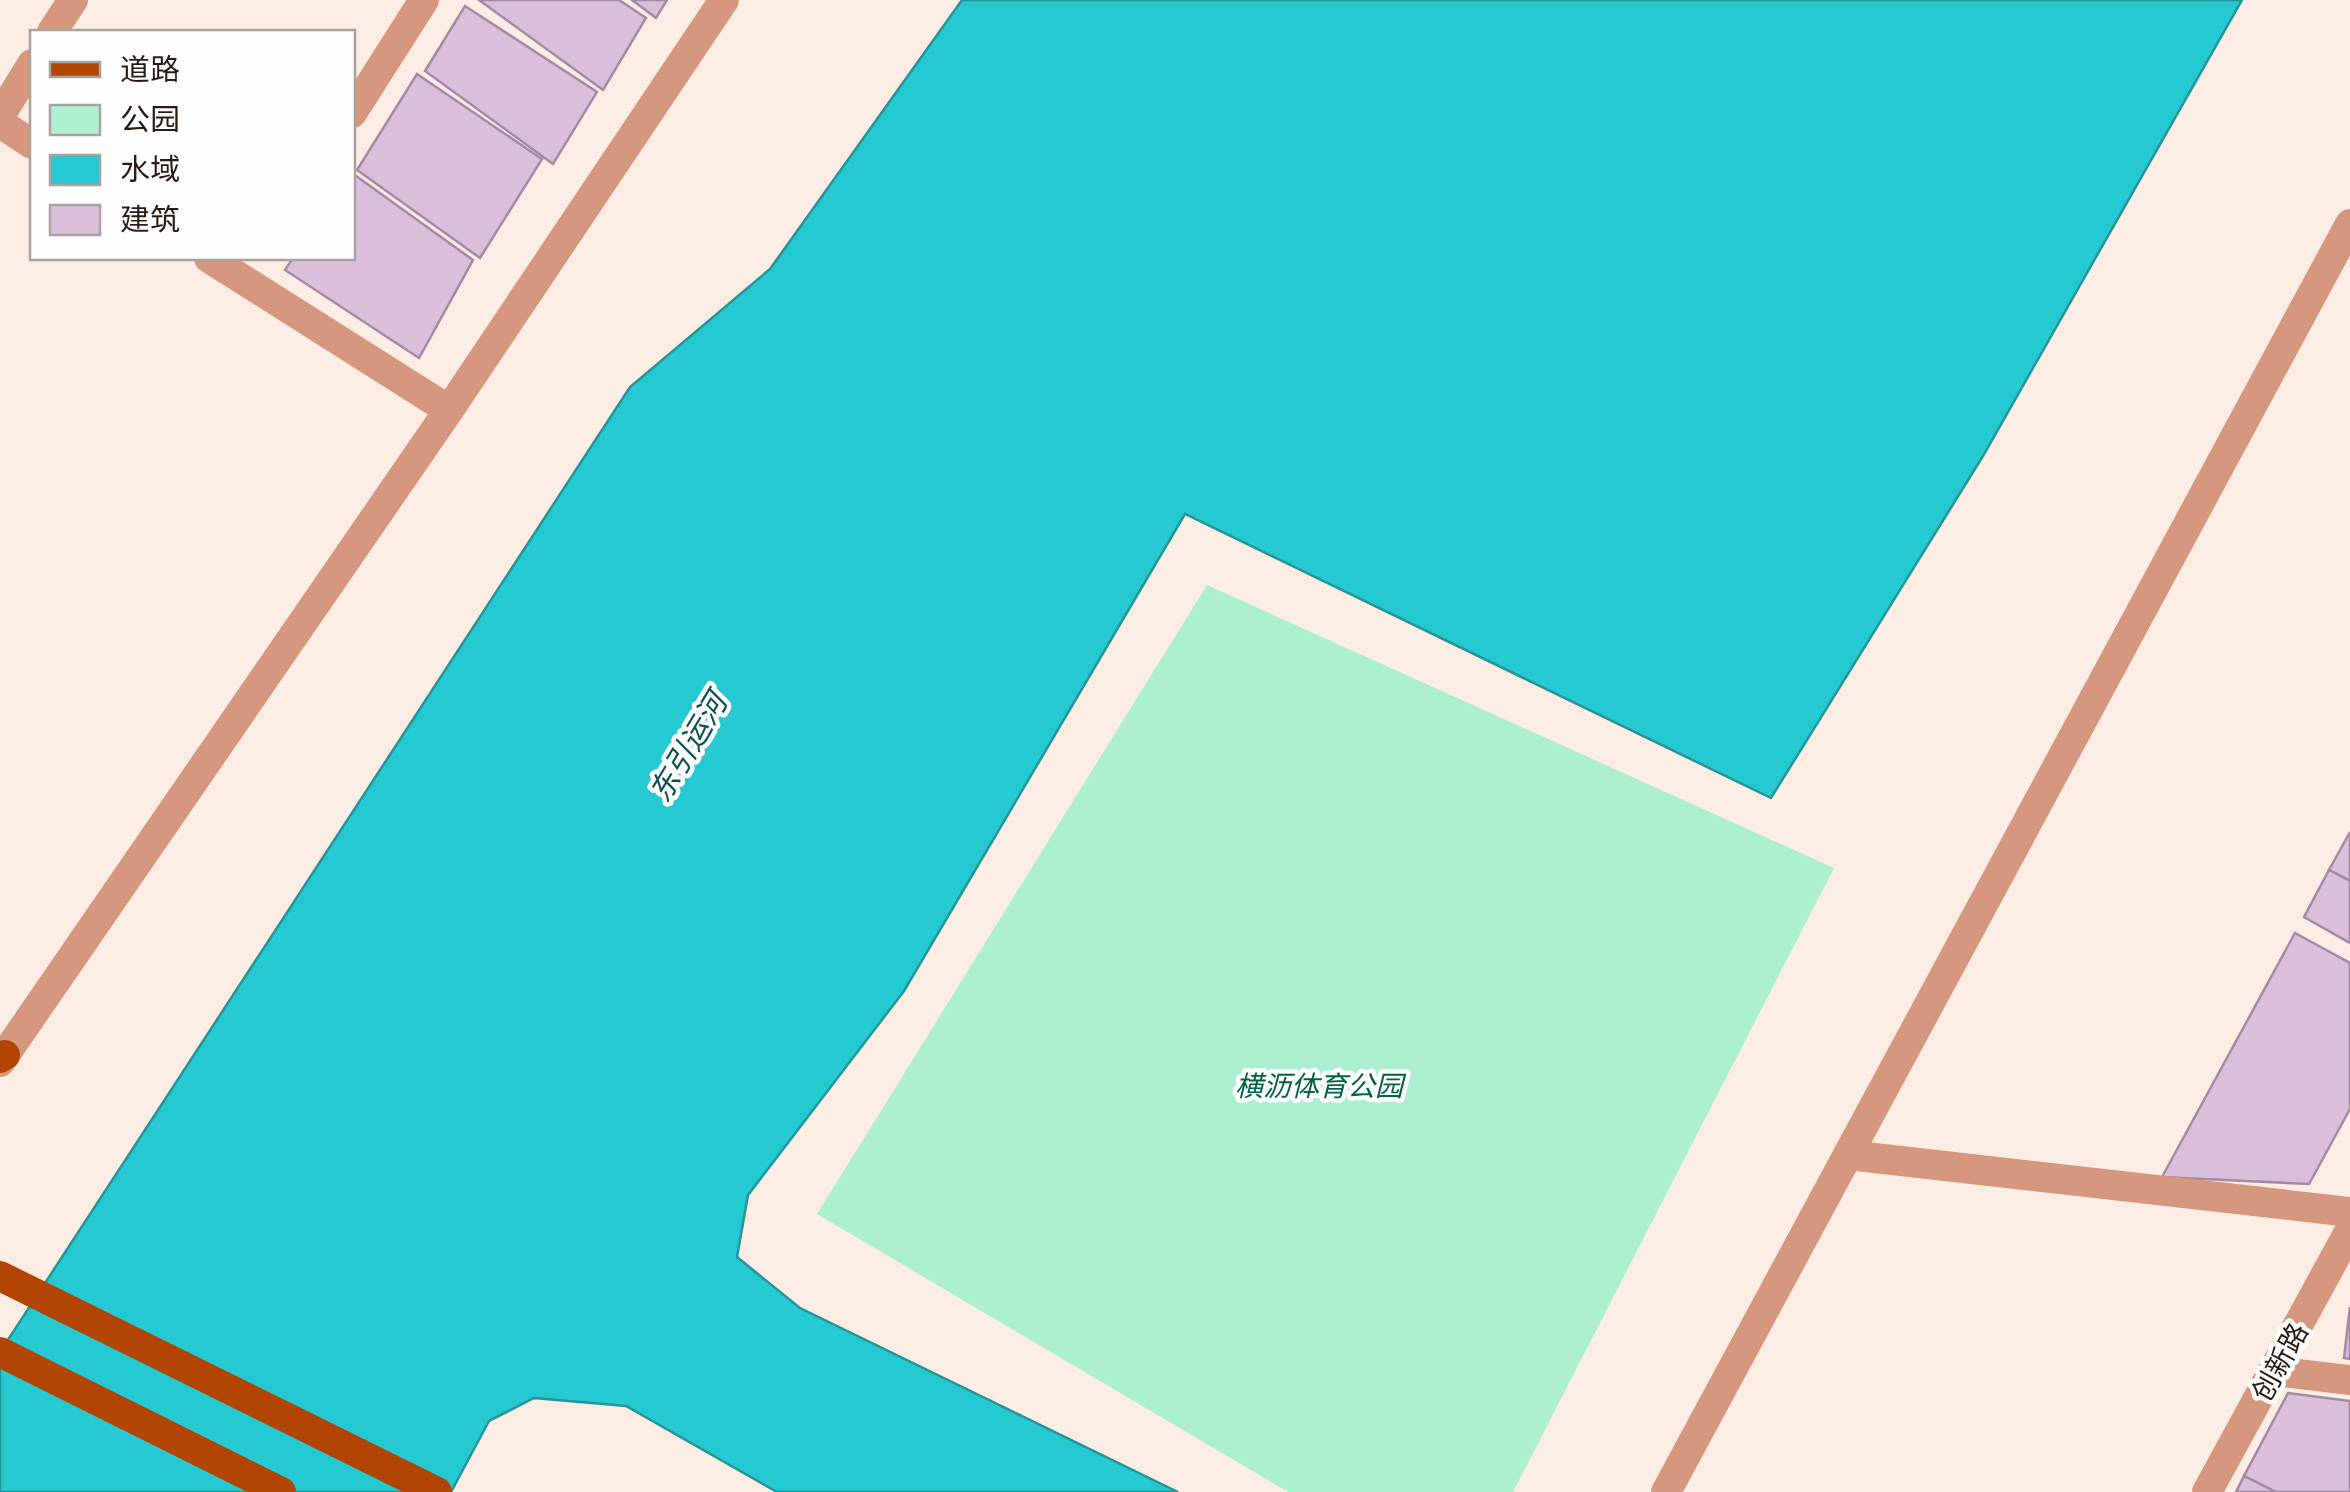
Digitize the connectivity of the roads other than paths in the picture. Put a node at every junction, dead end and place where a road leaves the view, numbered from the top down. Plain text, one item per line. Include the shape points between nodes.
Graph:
1 (72, 0) edge
2 (424, 0) edge
3 (724, 0) edge
4 (53, 30) edge
5 (30, 67) edge
6 (355, 109) edge
7 (0, 119) edge
8 (30, 142) edge
9 (2350, 224) edge
10 (217, 260) edge
11 (255, 270) edge
12 (449, 410) junction
13 (2, 1058) edge
14 (1848, 1155) junction
15 (2350, 1212) edge
16 (2350, 1230) edge
17 (1, 1274) edge
18 (0, 1352) edge
19 (2273, 1370) junction
20 (2350, 1380) edge
21 (280, 1492) edge
22 (437, 1492) edge
23 (1666, 1492) edge
24 (2206, 1492) edge

1 - 4 street
2 - 6 street
3 - 12 street
5 - 7 street
7 - 8 street
9 - 14 street
10 - 11 street
11 - 12 street
12 - 13 street
14 - 15 street
14 - 23 street
16 - 19 street, 创新路
17 - 22 main road
18 - 21 main road
19 - 20 street
19 - 24 street, 创新路

